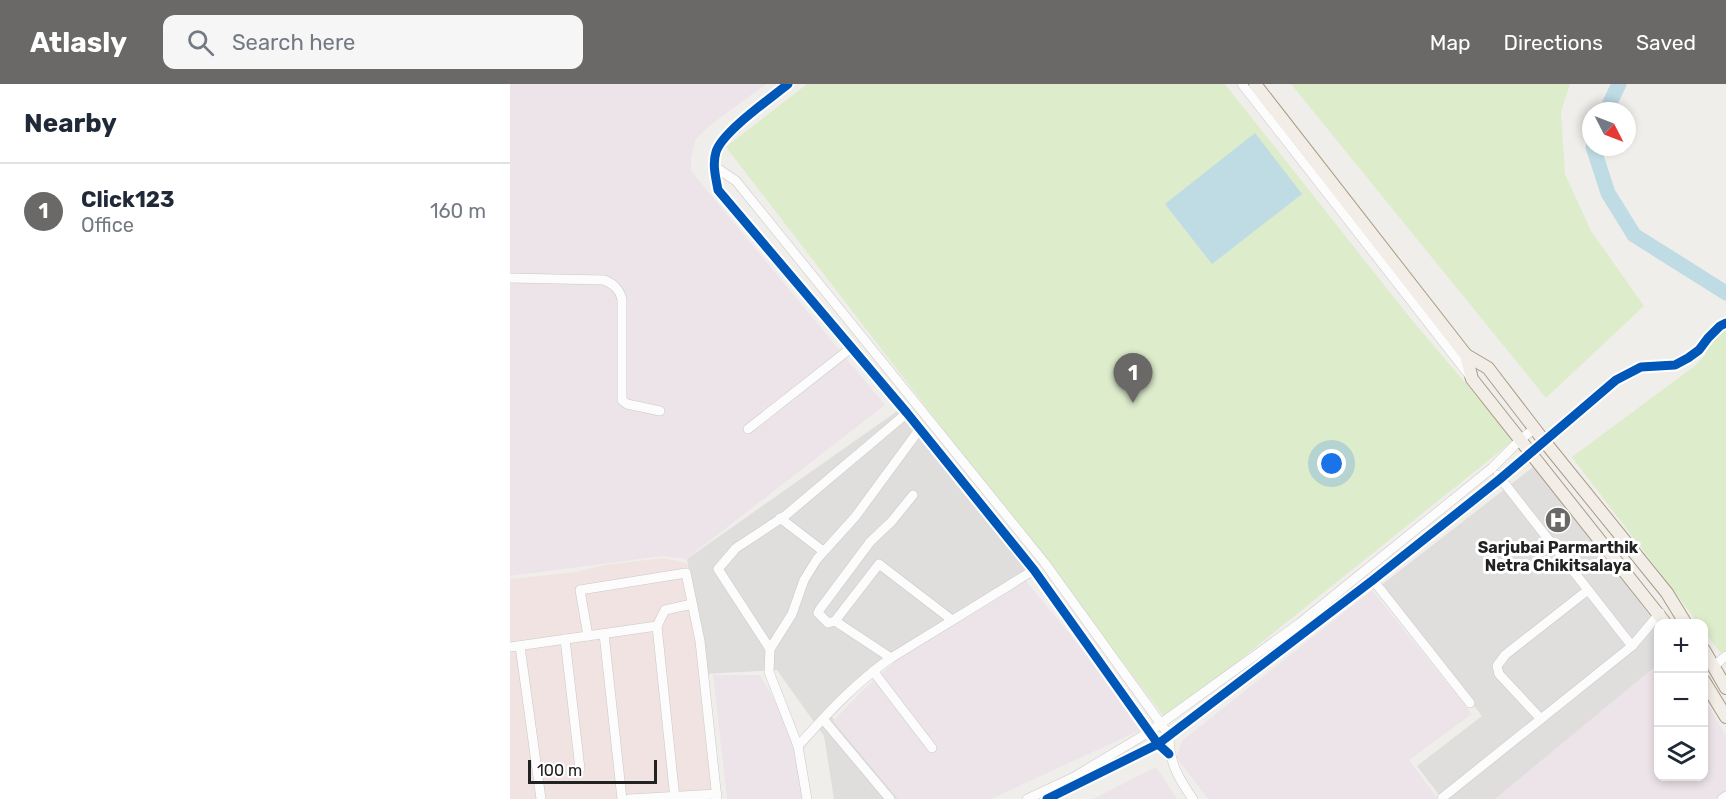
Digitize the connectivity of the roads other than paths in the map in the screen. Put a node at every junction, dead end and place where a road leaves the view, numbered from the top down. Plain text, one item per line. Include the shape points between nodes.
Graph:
1 (788, 84) edge
2 (1242, 84) edge
3 (1255, 84) edge
4 (714, 166) junction
5 (510, 278) edge
6 (1726, 323) edge
7 (851, 348) junction
8 (1466, 355) junction
9 (1472, 378) junction
10 (660, 411) dead end
11 (908, 413) junction
12 (748, 429) dead end
13 (1534, 429) junction
14 (920, 430) junction
15 (1520, 440) junction
16 (1544, 441) junction
17 (1530, 453) junction
18 (1492, 468) junction
19 (1500, 479) junction
20 (913, 495) dead end
21 (780, 518) junction
22 (824, 551) junction
23 (1034, 570) junction
24 (1373, 580) junction
25 (1587, 590) junction
26 (692, 604) junction
27 (1663, 618) edge
28 (1683, 619) edge
29 (952, 620) junction
30 (835, 621) junction
31 (657, 626) junction
32 (604, 634) junction
33 (588, 636) junction
34 (565, 639) junction
35 (515, 646) edge
36 (1632, 646) junction
37 (770, 649) junction
38 (1708, 656) edge
39 (1726, 656) edge
40 (891, 657) junction
41 (1714, 666) junction
42 (873, 670) junction
43 (1708, 688) edge
44 (1726, 688) edge
45 (1470, 703) dead end
46 (1726, 717) edge
47 (823, 719) junction
48 (1540, 719) junction
49 (1161, 723) junction
50 (1149, 732) junction
51 (1169, 735) junction
52 (1158, 744) junction
53 (798, 746) junction
54 (932, 748) dead end
55 (1169, 754) junction
56 (580, 769) dead end
57 (1726, 796) edge
58 (717, 797) edge
59 (675, 798) edge
60 (1442, 798) edge
61 (541, 799) edge
62 (622, 799) edge
63 (629, 799) edge
64 (807, 799) edge
65 (890, 799) edge
66 (1027, 799) edge
67 (1047, 799) edge
68 (1193, 799) edge
69 (1722, 799) edge

1 - 4 street via 719,144
2 - 9 street
3 - 8 main road
4 - 7 street via 718,190
4 - 49 street via 735,181 1044,562
5 - 10 street via 604,280 616,287 622,299 621,400
6 - 16 street via 1688,358 1675,364 1641,367 1616,380
7 - 11 street
7 - 12 street
8 - 9 main road
8 - 13 main road via 1488,368
9 - 15 main road
11 - 14 street
11 - 21 street
13 - 15 street
13 - 16 main road
14 - 22 street via 855,517
14 - 23 street
15 - 17 main road
15 - 18 street
16 - 17 street
16 - 28 main road via 1661,586
17 - 19 street
17 - 27 main road
18 - 19 street
18 - 49 street via 1300,623
19 - 24 street
19 - 25 street
20 - 30 street via 870,542 820,609 818,613 828,623
21 - 22 street
21 - 37 street via 736,548 718,569
22 - 37 street via 804,580 792,614
23 - 29 street
23 - 50 street
24 - 45 street
24 - 51 street
25 - 36 street
25 - 48 street via 1497,666 1499,674
26 - 31 street via 665,610
26 - 33 street via 686,573 580,590
26 - 58 street via 700,641
27 - 36 street
29 - 30 street via 879,564
29 - 40 street
30 - 40 street
31 - 32 street
31 - 59 street
32 - 33 street
32 - 62 street
33 - 34 street
34 - 35 street
34 - 56 street
35 - 61 street
36 - 48 street
37 - 53 street via 769,672
38 - 41 main road
39 - 41 street
40 - 42 street
41 - 44 main road
42 - 47 street
42 - 54 street
43 - 46 main road
47 - 53 street
47 - 65 street
48 - 60 street
49 - 50 street
49 - 51 street
50 - 52 street
50 - 66 street via 1074,777
51 - 52 street
51 - 55 street
52 - 55 street
52 - 67 street
53 - 64 street
55 - 68 street
57 - 69 street
58 - 59 street
59 - 63 street

